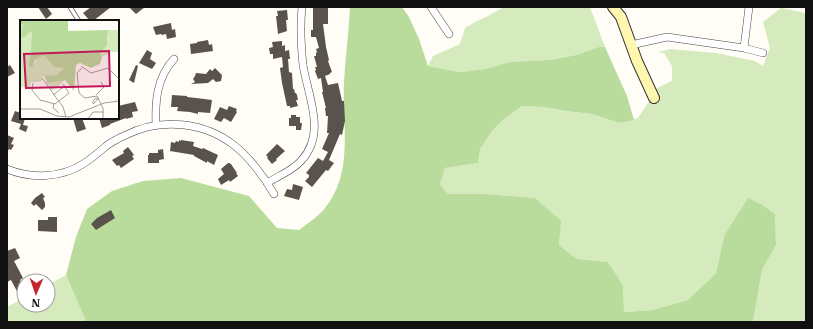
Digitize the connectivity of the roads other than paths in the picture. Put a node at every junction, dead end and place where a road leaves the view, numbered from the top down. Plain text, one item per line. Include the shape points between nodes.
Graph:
1 (70, 7) edge
2 (302, 7) edge
3 (614, 7) edge
4 (749, 7) edge
5 (435, 8) edge
6 (78, 20) edge
7 (449, 34) dead end
8 (631, 45) junction
9 (744, 48) junction
10 (763, 53) dead end
11 (174, 59) dead end
12 (654, 98) dead end
13 (156, 125) junction
14 (7, 169) edge
15 (267, 183) junction
16 (274, 194) dead end

1 - 6 lane
2 - 15 street via 302,50 315,117 314,135 301,161
3 - 8 street via 621,17
4 - 9 street
5 - 7 street
8 - 9 street via 667,37
8 - 12 street
9 - 10 street
11 - 13 street via 166,68 158,88
13 - 14 street via 127,134 70,172 33,176
13 - 15 street via 190,126 217,135 236,147
15 - 16 street

